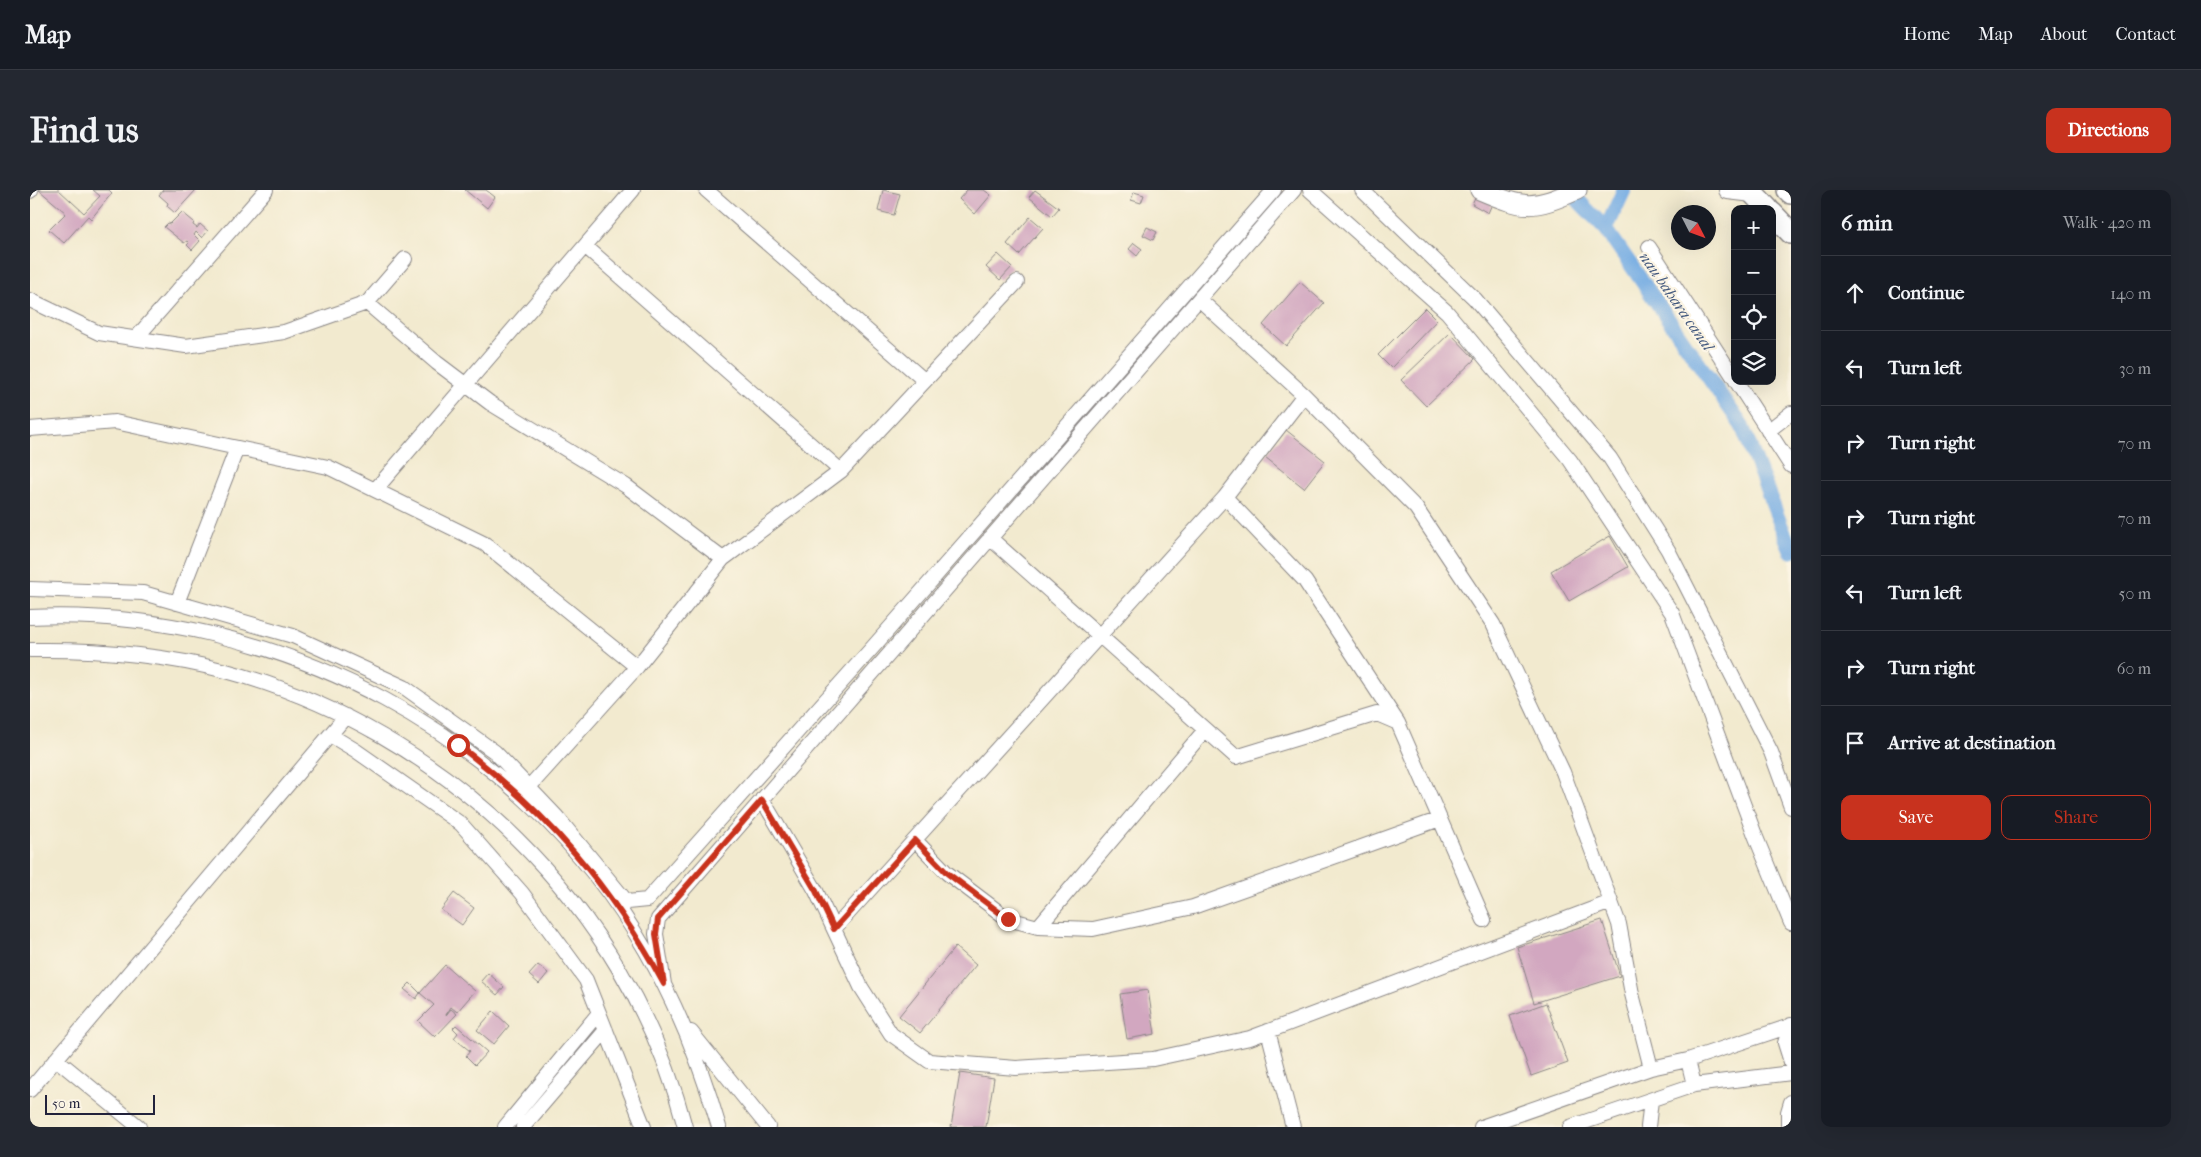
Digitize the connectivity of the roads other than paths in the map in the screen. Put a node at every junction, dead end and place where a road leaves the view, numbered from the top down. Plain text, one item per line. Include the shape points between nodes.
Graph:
1 (266, 190) edge
2 (633, 190) edge
3 (706, 190) edge
4 (1274, 190) edge
5 (1294, 190) edge
6 (1310, 190) edge
7 (1362, 190) edge
8 (1480, 190) edge
9 (1577, 190) edge
10 (1728, 190) edge
11 (1788, 190) edge
12 (1751, 191) edge
13 (1791, 193) edge
14 (1555, 194) edge
15 (1764, 205) edge
16 (1776, 218) edge
17 (1791, 233) edge
18 (584, 246) junction
19 (1649, 248) dead end
20 (405, 259) dead end
21 (1017, 282) dead end
22 (1199, 299) junction
23 (30, 300) edge
24 (367, 303) junction
25 (136, 338) junction
26 (1731, 374) edge
27 (925, 381) junction
28 (466, 384) junction
29 (1738, 385) edge
30 (1304, 395) junction
31 (1791, 413) edge
32 (30, 429) edge
33 (1768, 431) junction
34 (237, 448) junction
35 (1791, 466) edge
36 (841, 471) junction
37 (375, 490) junction
38 (1225, 497) junction
39 (990, 538) junction
40 (723, 559) junction
41 (30, 588) edge
42 (177, 603) junction
43 (30, 616) edge
44 (1100, 636) junction
45 (30, 650) edge
46 (636, 666) junction
47 (346, 716) junction
48 (1398, 723) junction
49 (1206, 730) junction
50 (330, 735) junction
51 (529, 788) junction
52 (762, 800) junction
53 (1791, 807) edge
54 (1440, 819) junction
55 (915, 840) junction
56 (1611, 902) junction
57 (1484, 920) dead end
58 (1791, 923) edge
59 (1038, 927) junction
60 (834, 929) junction
61 (664, 984) junction
62 (599, 1013) junction
63 (682, 1020) junction
64 (1790, 1025) edge
65 (606, 1030) junction
66 (1268, 1031) junction
67 (56, 1059) junction
68 (1688, 1060) junction
69 (1791, 1062) edge
70 (1651, 1068) junction
71 (1791, 1073) edge
72 (1694, 1085) junction
73 (30, 1090) edge
74 (1651, 1100) junction
75 (1791, 1102) edge
76 (714, 1110) junction
77 (139, 1127) edge
78 (505, 1127) edge
79 (523, 1127) edge
80 (644, 1127) edge
81 (685, 1127) edge
82 (719, 1127) edge
83 (732, 1127) edge
84 (768, 1127) edge
85 (1293, 1127) edge
86 (1481, 1127) edge
87 (1570, 1127) edge
88 (1648, 1127) edge
89 (1788, 1127) edge

1 - 25 street
2 - 18 street
3 - 27 street
4 - 51 street via 867,655 647,900 627,902
5 - 22 street
6 - 58 street via 1447,312 1570,460 1672,613
7 - 53 street via 1475,299 1610,458 1668,550 1771,752
8 - 14 main road via 1514,204 1541,205
9 - 14 main road
10 - 12 street
11 - 13 main road
12 - 15 main road
16 - 17 main road
18 - 28 street
18 - 36 street
19 - 26 street
20 - 24 street
21 - 27 street
22 - 30 street
22 - 39 street
23 - 25 street via 99,333
24 - 25 street via 284,332 186,346
24 - 28 street
27 - 36 street
28 - 37 street
28 - 40 street via 490,403 626,486
29 - 33 street
30 - 38 street
30 - 56 street via 1416,508 1493,624 1563,772
31 - 33 street
32 - 34 street via 115,422
33 - 35 street
34 - 37 street via 328,467
34 - 42 street
36 - 40 street
37 - 46 street via 485,544
38 - 44 street
38 - 48 street via 1305,581
39 - 44 street
39 - 52 street
40 - 46 street
41 - 42 street via 144,593
42 - 51 street via 293,636 404,687 494,752
43 - 61 street via 127,619 206,632 301,661 391,702 482,763 548,823 606,891
44 - 49 street
44 - 55 street
45 - 47 street via 109,651 187,662 263,682
46 - 51 street
47 - 50 street
47 - 81 street via 404,748 468,794 526,847 552,876 600,939 639,1006 666,1069
48 - 49 street via 1377,714 1236,757
48 - 54 street
49 - 59 street
50 - 62 street via 461,824 522,893 586,980
50 - 67 street
52 - 60 street via 816,891
52 - 61 street via 658,919 656,934
54 - 57 street
54 - 59 street via 1193,907 1093,929
55 - 59 street via 947,873 1008,919
55 - 60 street
56 - 66 street
56 - 70 street via 1619,924
60 - 66 street via 862,987 891,1034 928,1061 1016,1068 1153,1059 1250,1038
61 - 63 street
62 - 65 street
62 - 78 street
63 - 76 street
63 - 84 street
64 - 68 street
64 - 69 street via 1786,1042
65 - 79 street
65 - 80 street
66 - 85 street
67 - 73 street
67 - 77 street
68 - 70 street
68 - 72 street
70 - 86 street
71 - 72 street
72 - 74 street
74 - 87 street
74 - 88 street
75 - 89 street
76 - 82 street
76 - 83 street

